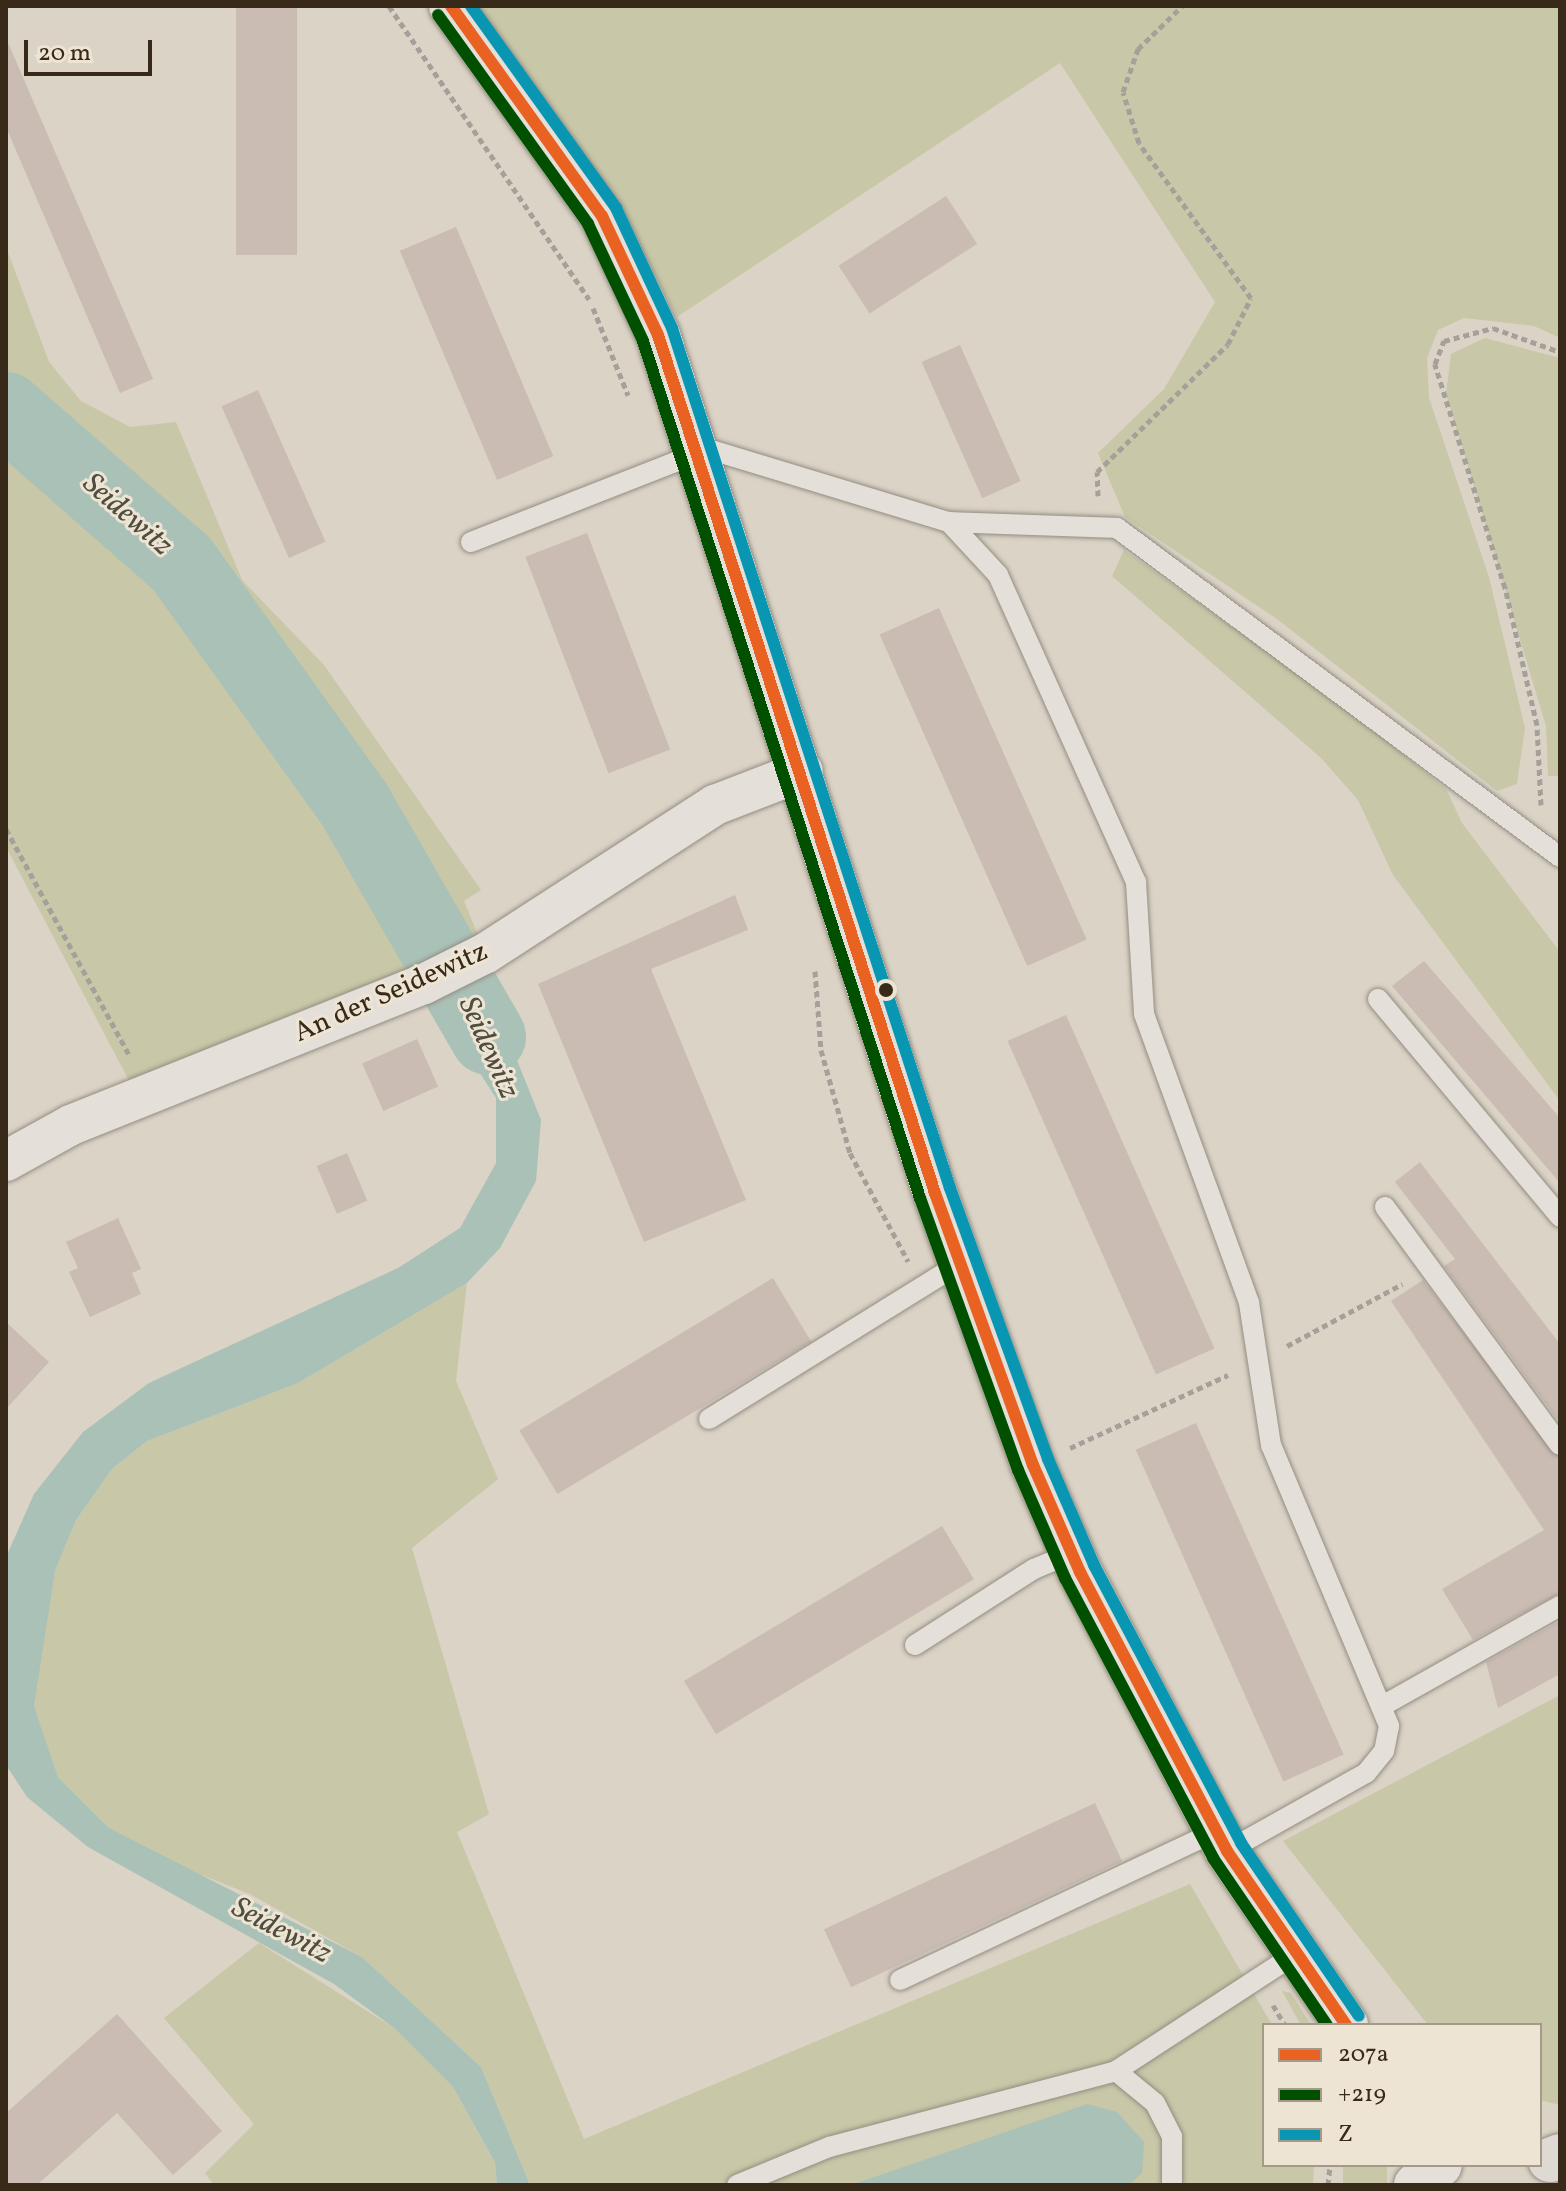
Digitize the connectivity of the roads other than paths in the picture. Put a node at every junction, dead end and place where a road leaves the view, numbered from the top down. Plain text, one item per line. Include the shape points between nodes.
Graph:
1 (451, 6) edge
2 (700, 451) junction
3 (949, 522) junction
4 (471, 542) dead end
5 (803, 771) junction
6 (1560, 857) edge
7 (1378, 999) dead end
8 (6, 1161) edge
9 (1385, 1207) dead end
10 (1560, 1217) edge
11 (961, 1263) junction
12 (709, 1419) dead end
13 (1560, 1445) edge
14 (1072, 1553) junction
15 (1560, 1606) edge
16 (915, 1645) dead end
17 (1384, 1705) junction
18 (1222, 1841) junction
19 (1297, 1953) junction
20 (900, 1980) dead end
21 (1345, 2023) edge
22 (1116, 2071) junction
23 (1438, 2167) edge
24 (760, 2179) edge
25 (737, 2185) edge
26 (1172, 2185) edge
27 (1416, 2185) edge

1 - 2 main road via 602,216 648,311
2 - 3 lane
2 - 4 lane
2 - 5 main road
3 - 6 lane via 1117,528 1545,839
3 - 17 lane via 998,575 1136,882 1144,1014 1249,1303 1271,1445
5 - 8 street, An der Seidewitz via 715,805 486,953 424,984 151,1094
5 - 11 main road
7 - 10 lane
9 - 13 lane
11 - 12 lane
11 - 14 main road
14 - 16 lane via 1034,1569
14 - 18 main road via 1125,1667
15 - 17 lane
17 - 18 lane via 1384,1751 1366,1773
18 - 19 main road
18 - 20 lane
19 - 21 main road
19 - 22 lane
22 - 24 lane via 829,2147
22 - 26 lane via 1155,2103 1172,2137
23 - 27 main road
24 - 25 lane

